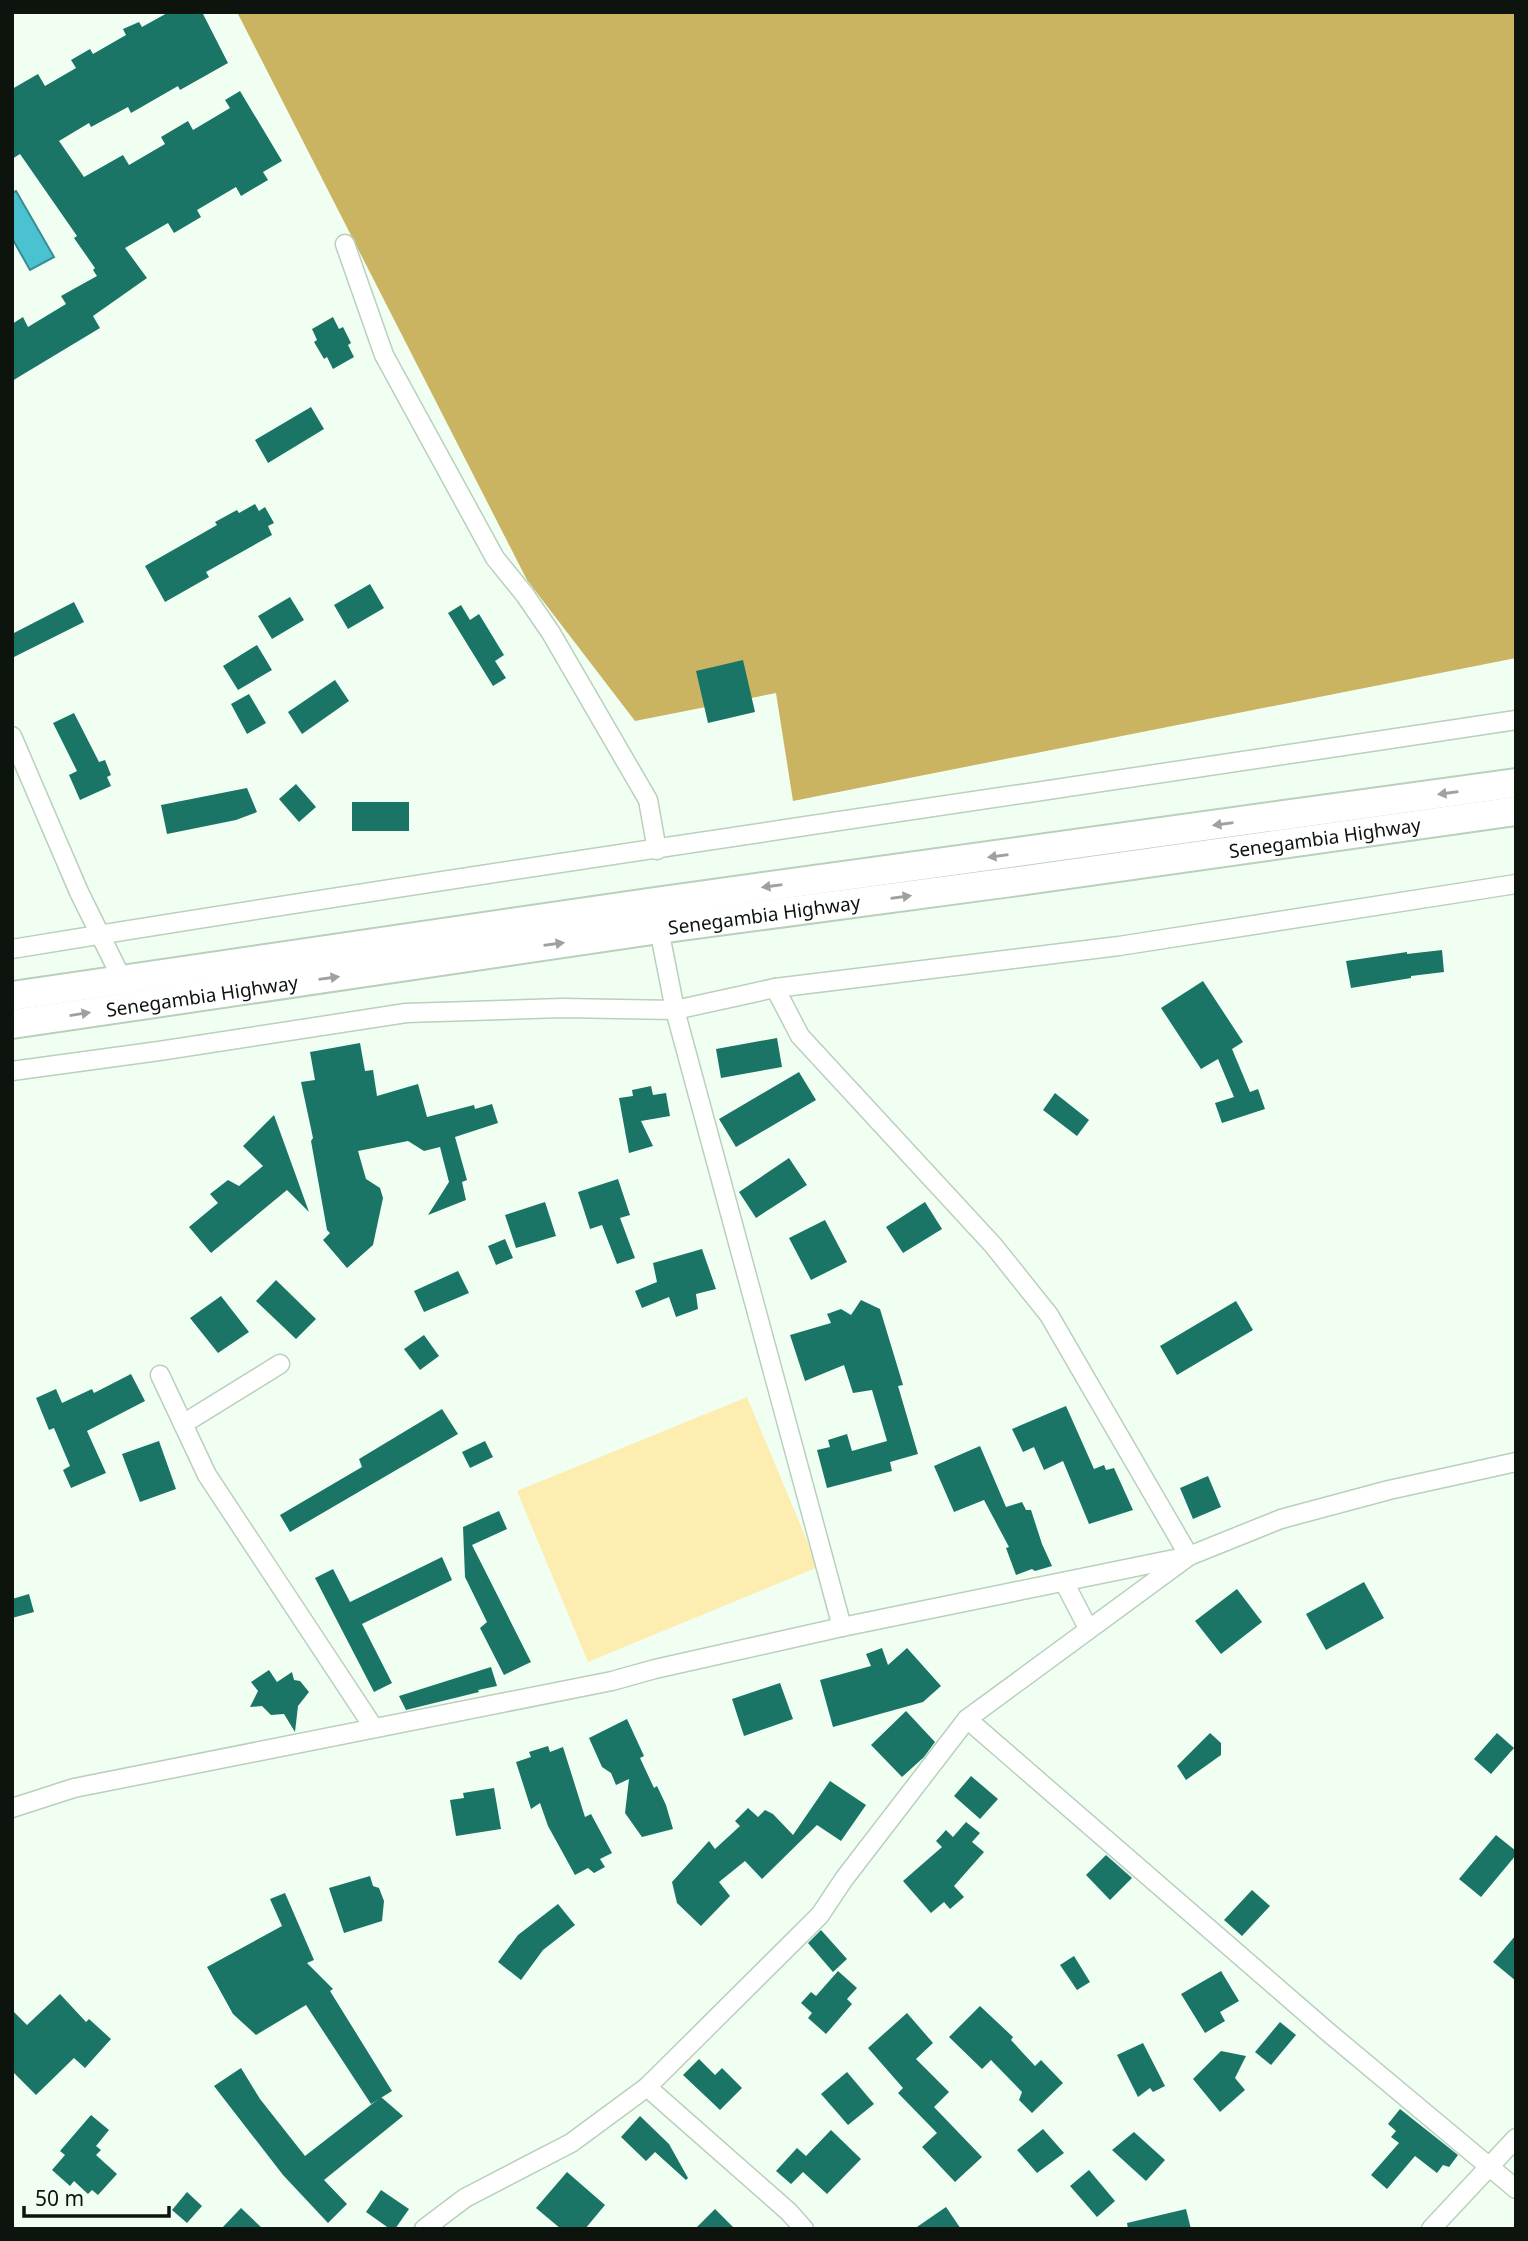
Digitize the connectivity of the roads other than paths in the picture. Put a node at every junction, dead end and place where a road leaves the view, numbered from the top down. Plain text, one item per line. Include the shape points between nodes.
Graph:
1 (345, 244) dead end
2 (1516, 720) edge
3 (12, 736) edge
4 (1516, 783) edge
5 (1516, 811) edge
6 (657, 850) junction
7 (1516, 884) edge
8 (659, 929) junction
9 (100, 935) junction
10 (12, 949) edge
11 (122, 979) junction
12 (775, 988) junction
13 (12, 996) edge
14 (675, 1010) junction
15 (12, 1024) edge
16 (12, 1072) edge
17 (280, 1364) dead end
18 (160, 1375) dead end
19 (183, 1424) junction
20 (1516, 1462) edge
21 (1189, 1556) junction
22 (1064, 1582) junction
23 (842, 1627) junction
24 (1088, 1628) junction
25 (967, 1719) junction
26 (374, 1728) junction
27 (12, 1808) edge
28 (647, 2087) junction
29 (1516, 2138) edge
30 (1489, 2168) junction
31 (1516, 2189) edge
32 (425, 2229) edge
33 (804, 2229) edge
34 (1431, 2229) edge

1 - 6 street via 384,355 495,558 551,633 648,800
2 - 6 street
3 - 9 street
4 -> 11 main road, Senegambia Highway
8 -> 5 main road, Senegambia Highway
6 - 9 street
7 - 12 street via 1119,946
8 - 14 street
15 -> 8 main road, Senegambia Highway
9 - 10 street
9 - 11 street
11 - 13 main road, Senegambia Highway
12 - 14 street
12 - 21 street via 800,1036 993,1245 1049,1315
14 - 16 street via 406,1013
14 - 23 street
17 - 19 street
18 - 19 street
19 - 26 street via 207,1475
20 - 21 street via 1281,1519
21 - 22 street
21 - 24 street
22 - 23 street
22 - 24 street
23 - 26 street via 612,1681
24 - 25 street
25 - 28 street via 820,1914
25 - 30 street
26 - 27 street via 74,1788
28 - 32 street via 571,2143 465,2198
28 - 33 street
29 - 30 street
30 - 31 street
30 - 34 street

